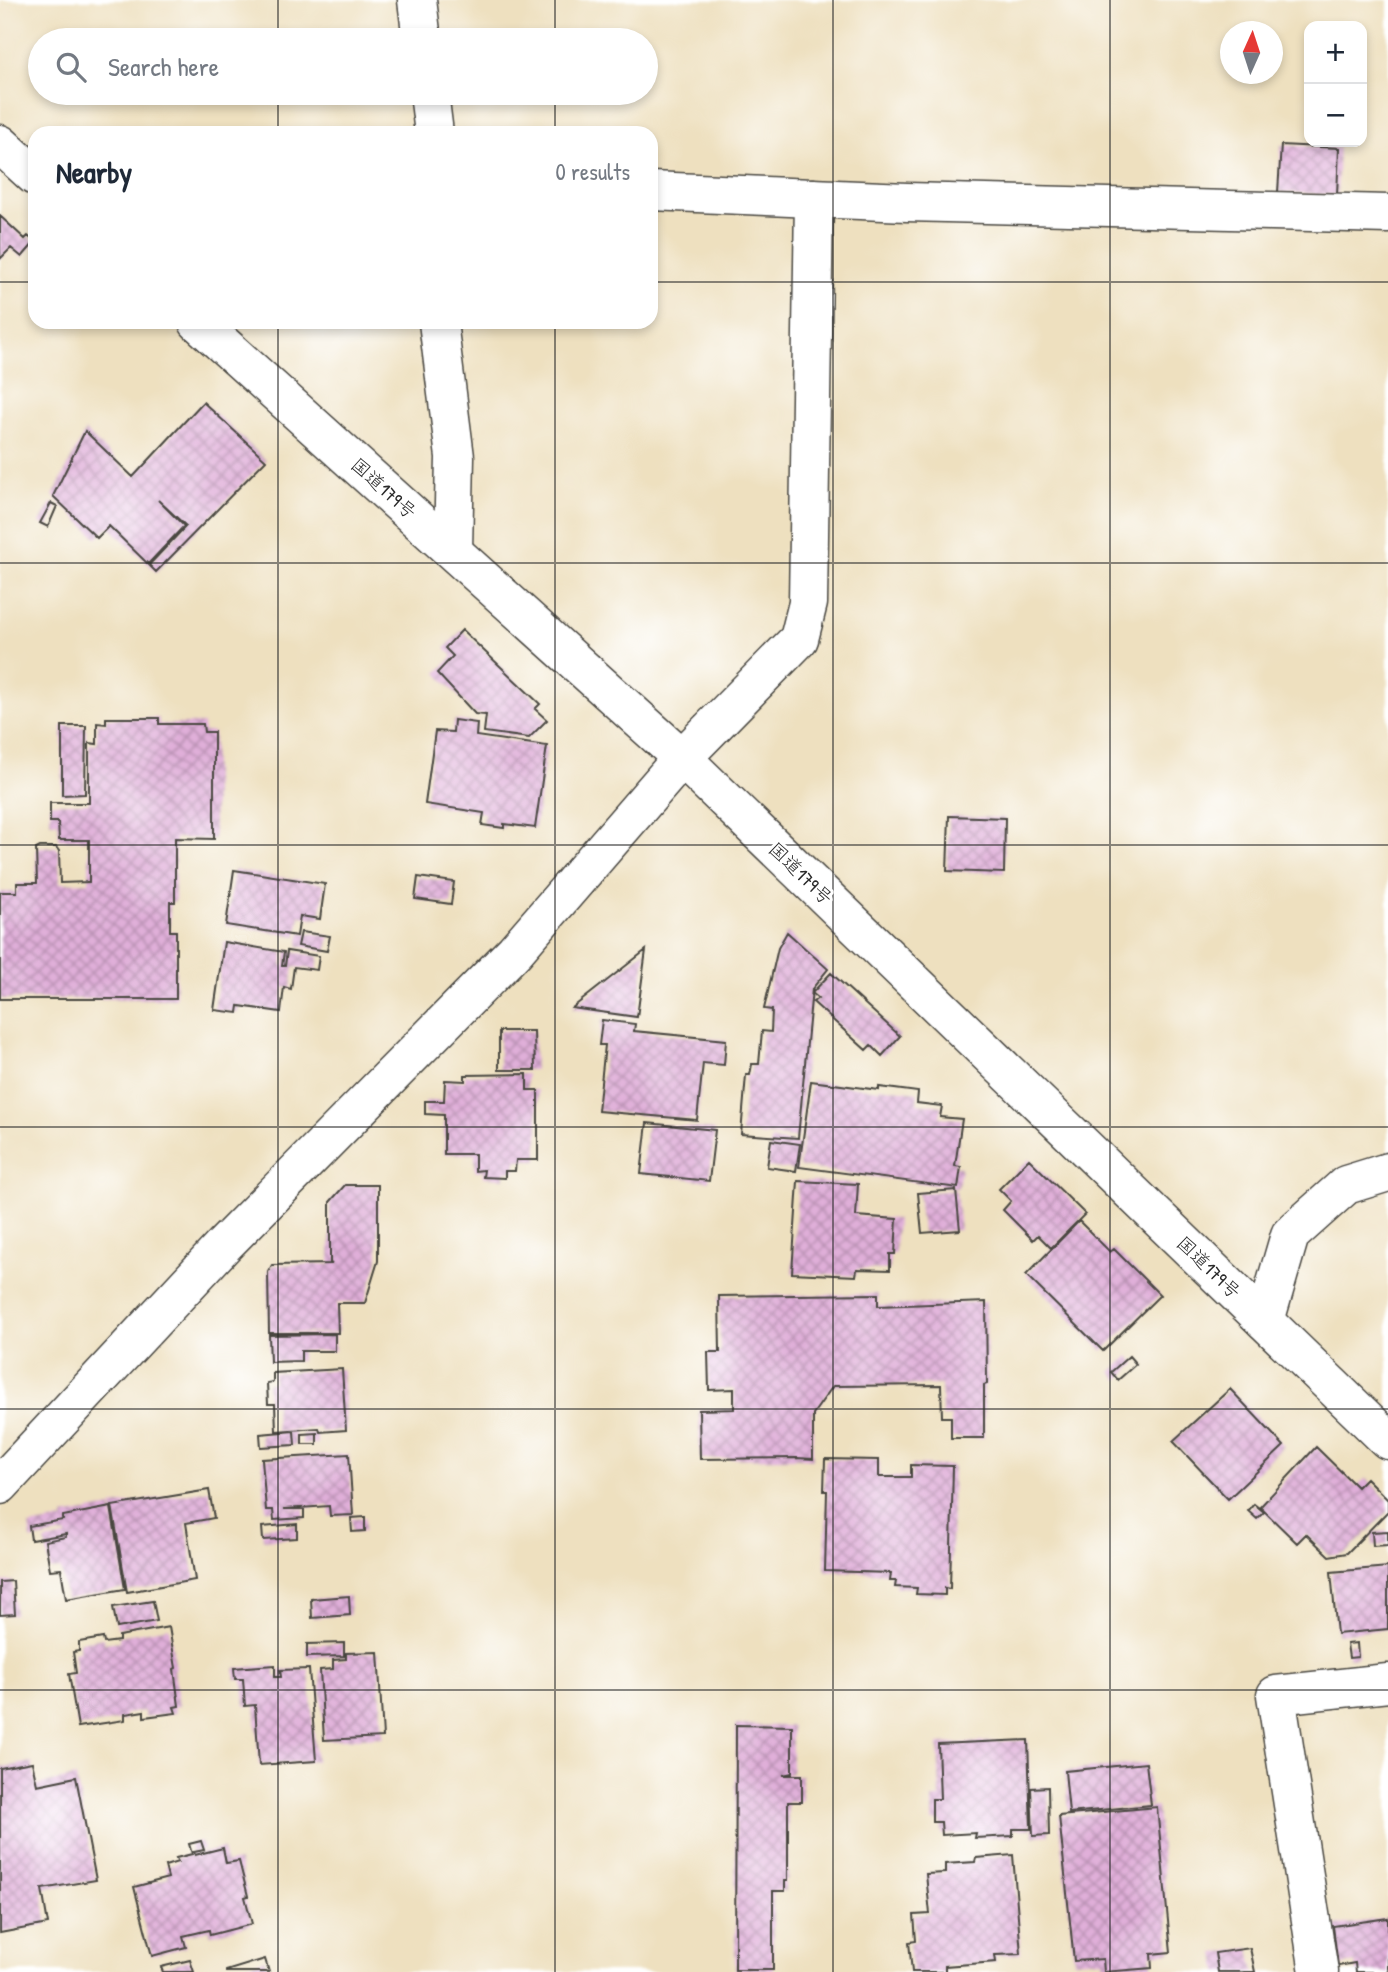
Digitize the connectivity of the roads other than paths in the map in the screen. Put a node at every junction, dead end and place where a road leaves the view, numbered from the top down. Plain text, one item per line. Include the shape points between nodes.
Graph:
1 (417, 0) edge
2 (420, 28) edge
3 (430, 105) edge
4 (433, 126) edge
5 (0, 144) edge
6 (28, 170) edge
7 (658, 191) edge
8 (814, 198) junction
9 (1388, 214) edge
10 (206, 329) edge
11 (439, 329) edge
12 (453, 550) junction
13 (682, 758) junction
14 (1388, 1172) edge
15 (1265, 1321) junction
16 (1382, 1429) edge
17 (0, 1485) edge
18 (1388, 1683) edge
19 (1319, 1972) edge

1 - 2 main road
3 - 4 main road
5 - 6 main road
7 - 8 main road
8 - 9 main road
8 - 13 main road via 808,603 799,639
10 - 12 main road, 国道179号
11 - 12 main road via 455,457
12 - 13 main road, 国道179号
13 - 15 main road, 国道179号
13 - 17 main road via 515,951 224,1245
14 - 15 main road via 1346,1185 1290,1235
15 - 16 main road, 国道179号
18 - 19 main road via 1276,1695

